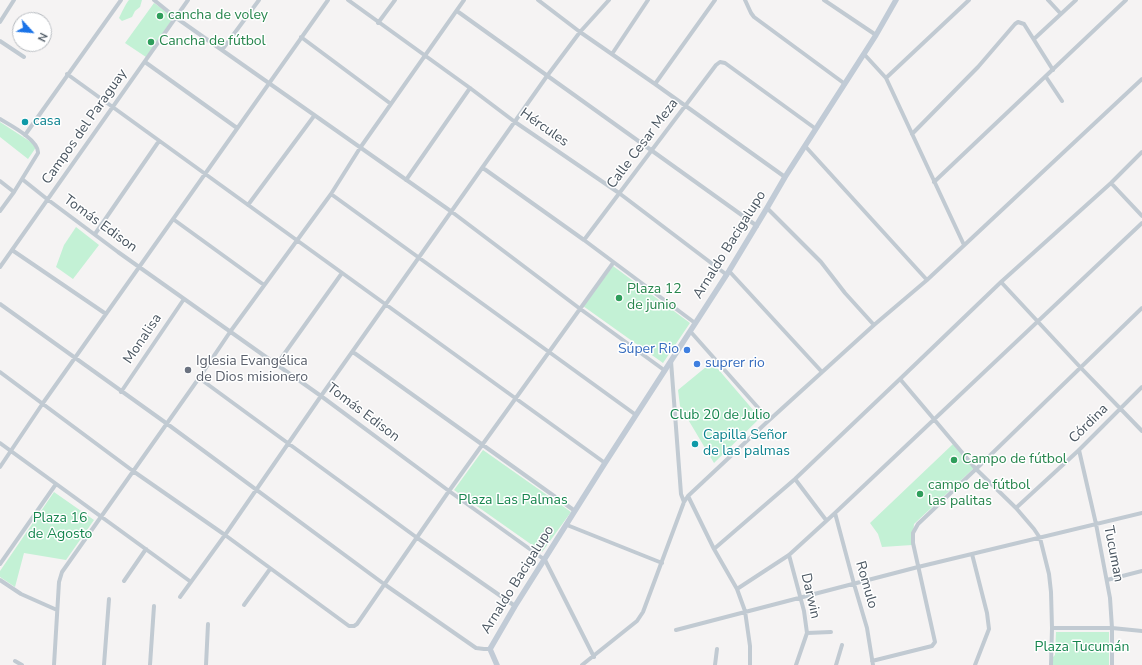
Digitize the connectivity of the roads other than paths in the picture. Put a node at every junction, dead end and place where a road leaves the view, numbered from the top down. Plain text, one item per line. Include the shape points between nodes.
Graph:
1 (14, 0) edge
2 (121, 0) edge
3 (154, 0) edge
4 (188, 0) edge
5 (259, 0) edge
6 (328, 0) edge
7 (348, 0) edge
8 (395, 0) edge
9 (464, 0) edge
10 (538, 0) edge
11 (607, 0) edge
12 (648, 0) edge
13 (715, 0) edge
14 (745, 0) edge
15 (824, 0) edge
16 (896, 0) edge
17 (969, 0) edge
18 (1048, 0) edge
19 (1076, 0) edge
20 (1126, 0) edge
21 (456, 11) junction
22 (1061, 14) junction
23 (175, 17) junction
24 (0, 22) edge
25 (378, 23) junction
26 (580, 32) junction
27 (876, 35) junction
28 (301, 37) junction
29 (1034, 39) junction
30 (0, 41) edge
31 (222, 50) junction
32 (612, 54) junction
33 (864, 54) junction
34 (425, 56) junction
35 (24, 57) dead end
36 (145, 62) junction
37 (1053, 70) junction
38 (67, 74) junction
39 (547, 76) junction
40 (1046, 77) junction
41 (886, 78) junction
42 (1142, 79) edge
43 (269, 83) junction
44 (655, 84) junction
45 (845, 84) junction
46 (470, 88) junction
47 (1062, 101) dead end
48 (391, 104) junction
49 (113, 106) junction
50 (686, 106) junction
51 (314, 116) junction
52 (0, 119) edge
53 (515, 122) junction
54 (237, 128) junction
55 (816, 129) junction
56 (912, 134) junction
57 (25, 135) junction
58 (159, 141) junction
59 (805, 146) junction
60 (360, 148) junction
61 (652, 150) junction
62 (1142, 152) edge
63 (483, 168) junction
64 (204, 174) junction
65 (785, 177) junction
66 (22, 180) junction
67 (406, 180) junction
68 (0, 181) edge
69 (934, 182) junction
70 (1111, 182) junction
71 (14, 192) junction
72 (618, 193) junction
73 (331, 194) junction
74 (47, 199) junction
75 (248, 205) junction
76 (767, 208) junction
77 (0, 211) edge
78 (452, 212) junction
79 (1142, 216) edge
80 (173, 219) junction
81 (1142, 223) edge
82 (757, 226) junction
83 (95, 234) junction
84 (296, 240) junction
85 (584, 240) junction
86 (964, 245) junction
87 (12, 250) junction
88 (419, 258) junction
89 (612, 263) junction
90 (139, 266) junction
91 (0, 267) edge
92 (342, 273) junction
93 (728, 273) junction
94 (927, 280) junction
95 (1001, 282) junction
96 (264, 285) junction
97 (184, 299) junction
98 (0, 304) edge
99 (386, 304) junction
100 (579, 308) junction
101 (1142, 308) edge
102 (106, 314) junction
103 (1038, 321) junction
104 (695, 323) junction
105 (874, 325) junction
106 (690, 331) junction
107 (230, 332) junction
108 (353, 352) junction
109 (548, 352) junction
110 (75, 358) junction
111 (671, 359) junction
112 (277, 364) junction
113 (1081, 368) junction
114 (664, 370) junction
115 (0, 372) edge
116 (822, 372) junction
117 (198, 378) junction
118 (900, 379) junction
119 (1142, 387) edge
120 (121, 392) junction
121 (321, 396) junction
122 (514, 398) junction
123 (43, 403) junction
124 (1120, 409) junction
125 (636, 415) junction
126 (935, 419) junction
127 (769, 420) junction
128 (166, 423) junction
129 (1142, 431) edge
130 (0, 443) edge
131 (288, 444) junction
132 (482, 444) junction
133 (1079, 450) junction
134 (11, 451) junction
135 (605, 463) junction
136 (0, 467) edge
137 (976, 469) junction
138 (133, 471) junction
139 (794, 479) junction
140 (56, 484) junction
141 (256, 490) junction
142 (448, 491) junction
143 (688, 496) junction
144 (684, 502) junction
145 (1016, 508) junction
146 (575, 511) junction
147 (835, 512) junction
148 (1142, 513) edge
149 (101, 517) junction
150 (826, 520) junction
151 (1096, 524) junction
152 (567, 525) junction
153 (225, 535) junction
154 (416, 537) junction
155 (1040, 538) junction
156 (146, 549) junction
157 (714, 549) junction
158 (972, 554) junction
159 (789, 555) junction
160 (545, 560) junction
161 (662, 563) junction
162 (0, 564) edge
163 (918, 567) junction
164 (270, 569) junction
165 (1142, 572) edge
166 (0, 580) edge
167 (1107, 580) junction
168 (124, 581) dead end
169 (191, 582) junction
170 (384, 584) junction
171 (854, 584) junction
172 (737, 589) junction
173 (180, 597) dead end
174 (109, 599) dead end
175 (800, 599) junction
176 (244, 605) dead end
177 (154, 606) dead end
178 (515, 606) junction
179 (57, 610) junction
180 (745, 611) junction
181 (208, 624) dead end
182 (1052, 628) junction
183 (1112, 628) junction
184 (676, 630) dead end
185 (1142, 631) edge
186 (831, 632) dead end
187 (807, 633) junction
188 (842, 645) dead end
189 (490, 649) junction
190 (717, 649) dead end
191 (594, 657) junction
192 (16, 661) dead end
193 (872, 663) edge
194 (22, 665) edge
195 (54, 665) edge
196 (104, 665) edge
197 (150, 665) edge
198 (206, 665) edge
199 (497, 665) edge
200 (582, 665) edge
201 (714, 665) edge
202 (750, 665) edge
203 (796, 665) edge
204 (836, 665) edge
205 (975, 665) edge
206 (1051, 665) edge
207 (1112, 665) edge

1 - 24 street
2 - 38 street
3 - 23 street
4 - 23 street, Campos del Paraguay
5 - 31 street
6 - 28 street
7 - 25 street, Hércules
8 - 25 street
9 - 21 street
10 - 26 street
11 - 26 street
12 - 32 street
13 - 44 street
14 - 45 street via 754,17
15 - 27 street
16 - 27 street, Arnaldo Bacigalupo
17 - 41 street
18 - 22 street
19 - 22 street
20 - 37 street
21 - 34 street
21 - 39 street
22 - 29 street
23 - 31 street
23 - 36 street, Campos del Paraguay
25 - 34 street, Hércules
26 - 32 street
26 - 39 street
27 - 33 street, Arnaldo Bacigalupo
28 - 43 street
28 - 48 street
29 - 37 street
29 - 56 street via 1021,22 1015,24
30 - 35 street
31 - 43 street
32 - 44 street
33 - 41 street
33 - 45 street, Arnaldo Bacigalupo
34 - 46 street, Hércules
34 - 48 street
36 - 49 street, Campos del Paraguay
36 - 54 street
37 - 40 street
38 - 49 street
38 - 57 street
39 - 53 street
39 - 61 street
40 - 47 street
40 - 69 street
41 - 56 street
42 - 86 street
43 - 51 street
43 - 54 street
44 - 50 street
45 - 55 street, Arnaldo Bacigalupo
46 - 53 street, Hércules
46 - 67 street
48 - 60 street
49 - 58 street
49 - 74 street, Campos del Paraguay
50 - 55 street, Calle Cesar Meza via 720,62
50 - 61 street, Calle Cesar Meza
50 - 65 street
51 - 60 street
51 - 75 street
52 - 57 street
53 - 63 street
53 - 72 street, Hércules
54 - 64 street
55 - 59 street, Arnaldo Bacigalupo
56 - 69 street
57 - 66 street via 37,146 38,153
58 - 64 street
58 - 83 street
59 - 65 street, Arnaldo Bacigalupo
59 - 94 street
60 - 67 street
60 - 73 street
61 - 72 street, Calle Cesar Meza
61 - 82 street
62 - 70 street
63 - 78 street
63 - 85 street
64 - 75 street
64 - 80 street
65 - 76 street, Arnaldo Bacigalupo
66 - 71 street
66 - 74 street, Tomás Edison
67 - 78 street
68 - 71 street
69 - 86 street
70 - 79 street
70 - 95 street
71 - 77 street
72 - 85 street, Calle Cesar Meza
72 - 93 street, Hércules
73 - 84 street
73 - 88 street
74 - 83 street, Tomás Edison
74 - 87 street, Campos del Paraguay
75 - 84 street
76 - 82 street, Arnaldo Bacigalupo
76 - 105 street via 821,262
78 - 88 street
78 - 100 street
80 - 90 street
80 - 96 street
81 - 103 street
82 - 93 street, Arnaldo Bacigalupo
83 - 90 street, Tomás Edison
84 - 92 street
84 - 96 street
85 - 89 street
86 - 94 street
87 - 91 street, Campos del Paraguay
87 - 102 street
88 - 99 street
88 - 109 street
89 - 100 street
89 - 104 street
90 - 97 street, Tomás Edison
90 - 102 street
92 - 99 street
92 - 112 street
93 - 104 street, Arnaldo Bacigalupo
93 - 116 street, Hércules
94 - 105 street
95 - 103 street
95 - 118 street
96 - 107 street
97 - 107 street, Tomás Edison
97 - 120 street, Monalisa
98 - 110 street
99 - 108 street
99 - 122 street
100 - 109 street
100 - 114 street
101 - 113 street
102 - 110 street
103 - 113 street
103 - 126 street
104 - 106 street, Arnaldo Bacigalupo
105 - 116 street
106 - 111 street, Arnaldo Bacigalupo
106 - 127 street
107 - 112 street, Tomás Edison
107 - 117 street
108 - 121 street
108 - 132 street
109 - 122 street
109 - 125 street
110 - 120 street
110 - 123 street
111 - 114 street, Arnaldo Bacigalupo
111 - 144 street via 681,494
112 - 121 street, Tomás Edison
113 - 124 street
113 - 137 street
114 - 125 street, Arnaldo Bacigalupo
115 - 123 street
116 - 127 street
117 - 128 street
117 - 131 street
118 - 126 street
118 - 139 street
119 - 124 street, Córdina
120 - 128 street
121 - 131 street
121 - 142 street, Tomás Edison
122 - 132 street
122 - 135 street
123 - 134 street
123 - 138 street
124 - 129 street
124 - 133 street, Córdina
125 - 135 street, Arnaldo Bacigalupo
126 - 137 street
126 - 147 street
127 - 143 street
128 - 138 street
128 - 141 street
130 - 134 street
131 - 141 street
131 - 154 street
132 - 142 street
132 - 146 street
133 - 145 street, Córdina
133 - 151 street, Tucuman
134 - 136 street
134 - 140 street
135 - 146 street, Arnaldo Bacigalupo
137 - 145 street
137 - 163 street via 917,525 913,543
138 - 149 street
138 - 153 street
139 - 150 street
139 - 157 street
140 - 149 street
140 - 162 street
141 - 153 street
141 - 170 street
142 - 154 street
142 - 160 street, Tomás Edison
143 - 144 street
143 - 157 street
144 - 161 street
145 - 155 street
146 - 152 street, Arnaldo Bacigalupo
147 - 150 street
147 - 171 street, Romulo
148 - 151 street
149 - 156 street
149 - 179 street via 60,576
150 - 159 street
151 - 155 street
151 - 167 street, Tucuman
152 - 160 street, Arnaldo Bacigalupo
152 - 161 street
153 - 164 street
153 - 169 street
154 - 170 street
154 - 178 street
155 - 158 street
155 - 182 street via 1049,574
156 - 168 street
156 - 169 street
157 - 172 street
158 - 163 street
158 - 205 street via 989,628
159 - 172 street
159 - 175 street, Darwin
160 - 178 street, Arnaldo Bacigalupo
160 - 191 street, Tomás Edison
161 - 191 street via 637,622
163 - 171 street
163 - 193 street via 935,642 932,646
164 - 170 street via 350,626 357,624
164 - 176 street
165 - 167 street
166 - 179 street via 21,594
167 - 183 street, Tucuman
169 - 173 street
170 - 189 street via 476,648
171 - 175 street
171 - 193 street, Romulo via 867,628
172 - 180 street
174 - 196 street
175 - 180 street
175 - 187 street, Darwin
177 - 197 street
178 - 189 street, Arnaldo Bacigalupo
179 - 195 street
180 - 184 street
180 - 202 street
181 - 198 street
182 - 183 street
182 - 206 street
183 - 185 street
183 - 207 street, Tucuman
186 - 187 street
187 - 203 street, Darwin
188 - 204 street
189 - 199 street, Arnaldo Bacigalupo
190 - 201 street
191 - 200 street
192 - 194 street

